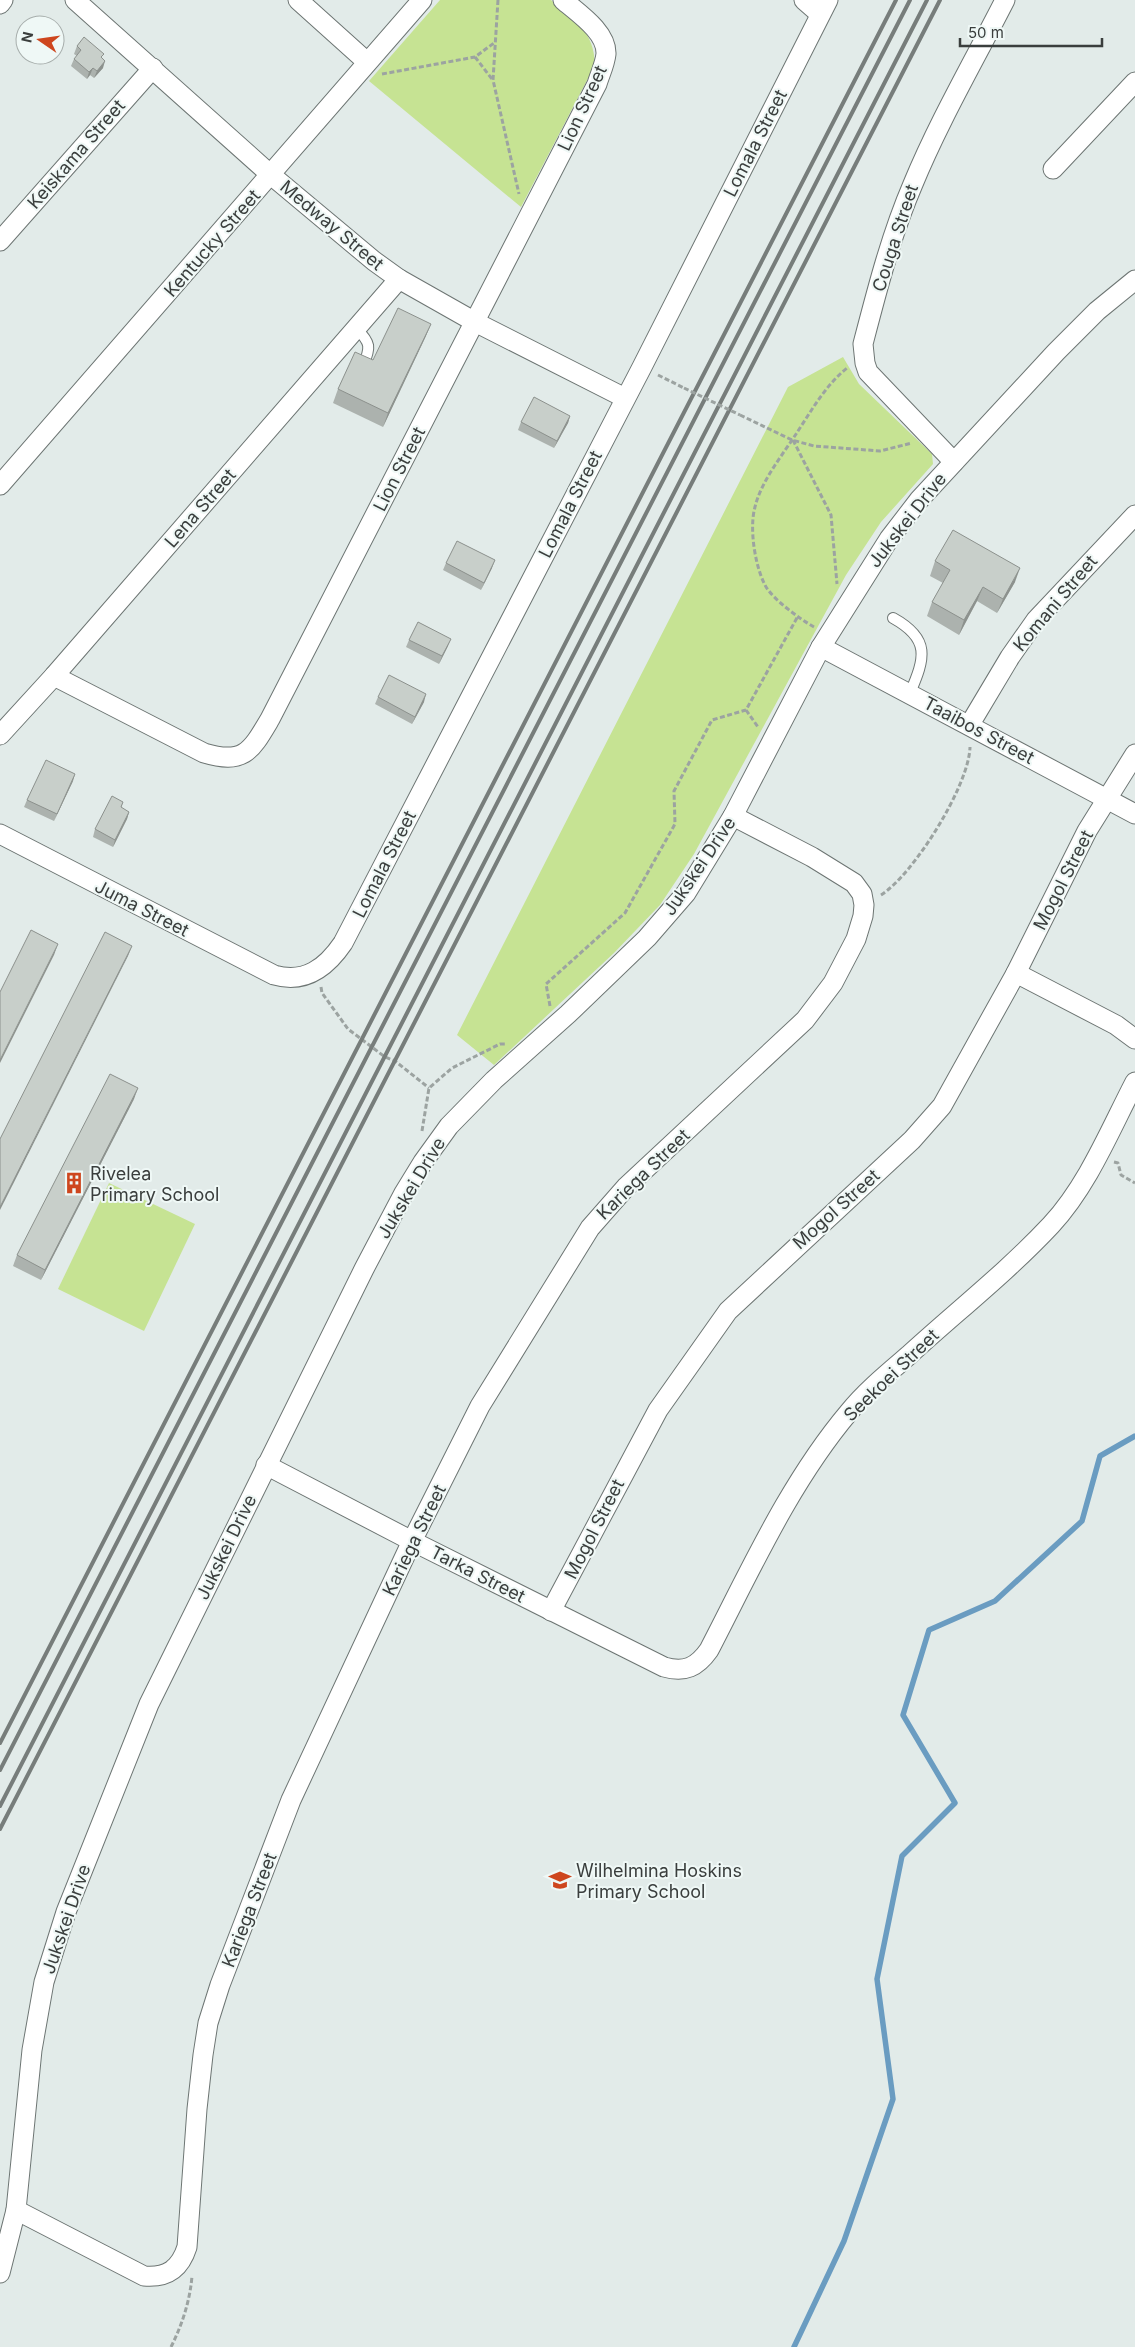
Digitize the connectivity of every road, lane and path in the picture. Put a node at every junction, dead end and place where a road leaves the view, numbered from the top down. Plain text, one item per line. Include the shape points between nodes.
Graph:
1 (3, 0) edge
2 (75, 0) edge
3 (298, 0) edge
4 (422, 0) edge
5 (498, 0) edge
6 (563, 0) edge
7 (804, 0) edge
8 (1005, 0) edge
9 (0, 4) edge
10 (824, 7) edge
11 (494, 43) junction
12 (475, 57) junction
13 (366, 62) junction
14 (153, 68) junction
15 (493, 80) junction
16 (1135, 82) edge
17 (1053, 169) dead end
18 (271, 175) junction
19 (526, 222) junction
20 (0, 241) edge
21 (398, 279) junction
22 (1135, 280) edge
23 (475, 322) junction
24 (356, 328) junction
25 (863, 354) junction
26 (363, 366) edge
27 (664, 378) dead end
28 (625, 398) junction
29 (930, 438) junction
30 (792, 440) junction
31 (954, 462) junction
32 (0, 485) edge
33 (1135, 515) edge
34 (840, 615) junction
35 (798, 616) junction
36 (893, 618) dead end
37 (825, 641) junction
38 (54, 676) junction
39 (910, 693) junction
40 (970, 724) junction
41 (0, 735) edge
42 (1135, 754) edge
43 (1107, 799) junction
44 (1135, 814) edge
45 (733, 816) junction
46 (0, 834) edge
47 (864, 905) junction
48 (317, 972) junction
49 (1016, 974) junction
50 (554, 1026) junction
51 (1135, 1039) edge
52 (531, 1047) junction
53 (1135, 1082) edge
54 (429, 1088) junction
55 (421, 1139) dead end
56 (1097, 1153) junction
57 (1135, 1183) edge
58 (266, 1465) junction
59 (412, 1541) junction
60 (551, 1611) junction
61 (664, 1667) joint
62 (16, 2210) junction
63 (184, 2258) junction
64 (0, 2273) edge
65 (171, 2347) edge

1 - 9 street
2 - 14 street, Medway Street
3 - 13 street
4 - 13 street, Kentucky Street
5 - 11 path
6 - 19 street, Lion Street via 591,25 604,43 604,64 597,84
7 - 10 street
8 - 25 street, Couga Street via 913,183 869,320
10 - 28 street, Lomala Street
11 - 12 path
11 - 15 path
12 - 13 path via 383,75
12 - 15 path
13 - 18 street, Kentucky Street
14 - 18 street, Medway Street
14 - 20 street, Keiskama Street
15 - 19 path
16 - 17 street
18 - 21 street, Medway Street via 350,243
18 - 32 street, Kentucky Street
19 - 23 street, Lion Street
21 - 23 street, Medway Street
21 - 24 street, Lena Street
22 - 31 street, Jukskei Drive via 1097,311
23 - 28 street, Medway Street
23 - 38 street, Lion Street via 270,719 246,753 228,759 204,753
24 - 26 lane via 368,340
24 - 38 street, Lena Street
25 - 29 street, Couga Street via 868,372 878,385
25 - 30 path via 832,380
27 - 30 path, bridge
28 - 48 street, Lomala Street via 344,943 331,961
29 - 30 path via 880,451 814,446
29 - 31 street, Couga Street
30 - 34 path via 831,515
30 - 35 path via 770,473 754,507 754,549 765,586
31 - 34 street, Jukskei Drive via 889,539
33 - 40 street, Komani Street via 1036,620
34 - 37 street, Jukskei Drive
35 - 37 path
35 - 50 path via 746,710 712,720 674,791 675,824 625,913 546,984
36 - 39 lane via 916,635 921,645 922,664
37 - 39 street, Taaibos Street
37 - 45 street, Jukskei Drive
38 - 41 street, Lena Street
39 - 40 street, Taaibos Street
40 - 43 street, Taaibos Street
40 - 47 path via 970,753 957,792 933,838 884,894
42 - 43 street, Mogol Street
43 - 44 street, Taaibos Street
43 - 49 street, Mogol Street via 1087,831
45 - 47 street via 848,878 862,894
45 - 50 street, Jukskei Drive via 708,860 648,938
46 - 48 street, Juma Street via 215,946 286,978
47 - 59 street, Kariega Street via 856,939 845,962 805,1020 626,1188 590,1228 480,1406
48 - 54 path via 322,992 348,1029 385,1057 395,1060
49 - 51 street via 1116,1025
49 - 60 street, Mogol Street via 952,1090 929,1121 728,1310 658,1410
50 - 52 street, Jukskei Drive
52 - 54 path via 500,1044 452,1068
52 - 58 street, Jukskei Drive via 456,1120 423,1162 364,1269
53 - 56 street, Seekoei Street
54 - 55 path
56 - 57 path via 1118,1163 1121,1175
56 - 61 street, Seekoei Street via 1077,1190 1051,1224 867,1392 832,1434 797,1486 703,1659 684,1669
58 - 59 street, Tarka Street
58 - 62 street, Jukskei Drive via 149,1704 52,1952 32,2050
59 - 60 street, Tarka Street
59 - 63 street, Kariega Street via 291,1800 213,2005 196,2109
60 - 61 street, Tarka Street
62 - 63 street via 144,2276 167,2274
62 - 64 street, Jukskei Drive
63 - 65 path via 193,2266 191,2293

